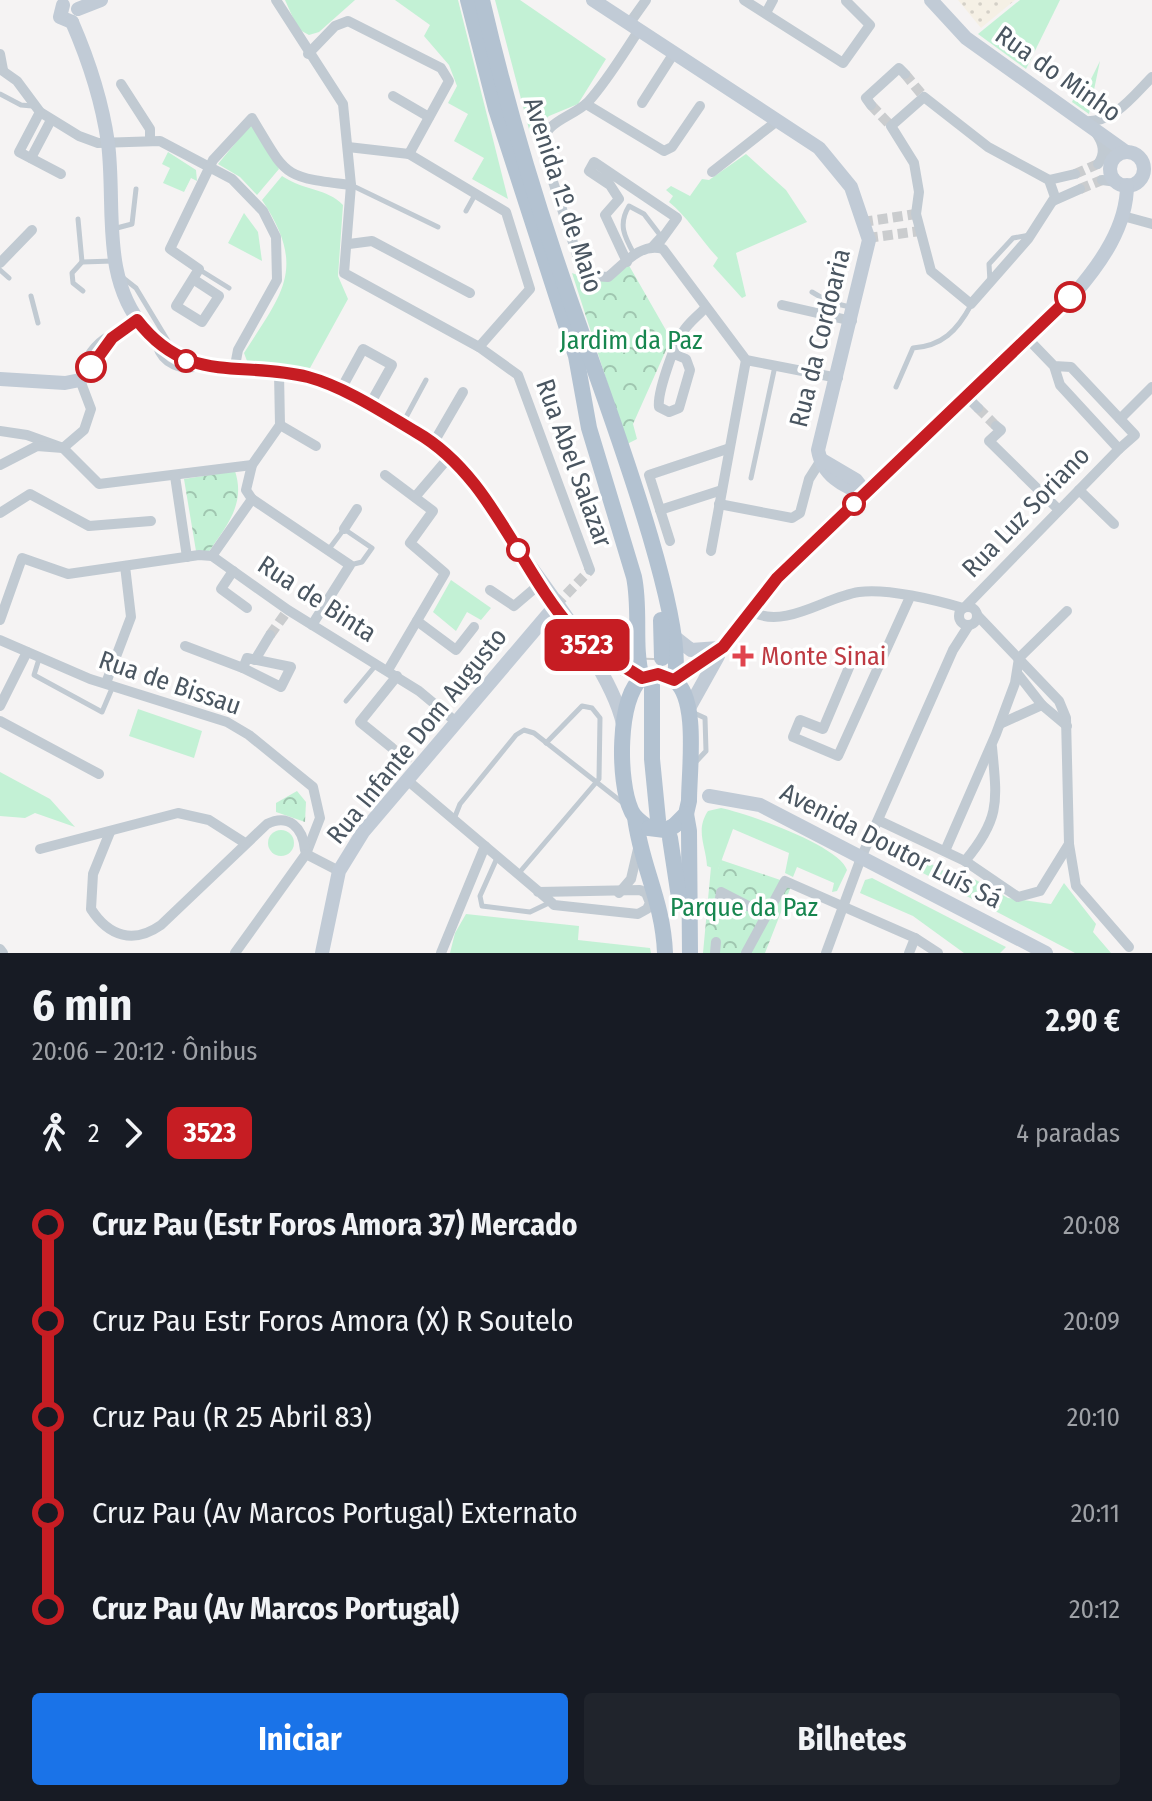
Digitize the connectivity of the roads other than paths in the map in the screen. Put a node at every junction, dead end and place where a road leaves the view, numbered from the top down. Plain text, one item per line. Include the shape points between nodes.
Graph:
1 (101, 0) edge
2 (276, 0) edge
3 (468, 0) edge
4 (482, 0) edge
5 (593, 0) edge
6 (646, 0) edge
7 (744, 0) edge
8 (773, 0) edge
9 (931, 0) edge
10 (846, 1) edge
11 (61, 2) edge
12 (766, 13) junction
13 (75, 16) junction
14 (634, 27) junction
15 (674, 53) junction
16 (0, 54) edge
17 (308, 54) junction
18 (1, 69) edge
19 (905, 74) dead end
20 (1152, 77) edge
21 (121, 84) dead end
22 (0, 94) edge
23 (393, 96) dead end
24 (642, 103) dead end
25 (586, 104) junction
26 (871, 105) dead end
27 (700, 106) dead end
28 (37, 109) junction
29 (1118, 111) junction
30 (429, 117) junction
31 (51, 120) junction
32 (777, 121) junction
33 (1087, 124) junction
34 (150, 140) junction
35 (1106, 140) junction
36 (108, 143) junction
37 (348, 147) junction
38 (409, 154) junction
39 (1120, 156) junction
40 (31, 158) junction
41 (1147, 159) edge
42 (1098, 164) dead end
43 (210, 167) junction
44 (712, 172) dead end
45 (61, 174) dead end
46 (1075, 174) tunnel mouth
47 (1049, 180) junction
48 (1115, 182) junction
49 (351, 185) junction
50 (136, 189) dead end
51 (1080, 189) tunnel mouth
52 (476, 192) junction
53 (1053, 201) junction
54 (466, 211) dead end
55 (1123, 216) junction
56 (78, 219) dead end
57 (1152, 224) edge
58 (438, 227) dead end
59 (112, 229) junction
60 (32, 230) dead end
61 (349, 244) junction
62 (652, 247) junction
63 (631, 258) junction
64 (82, 262) junction
65 (0, 263) edge
66 (115, 266) junction
67 (0, 270) edge
68 (196, 274) joint
69 (9, 278) dead end
70 (229, 288) dead end
71 (83, 291) dead end
72 (812, 292) dead end
73 (470, 293) dead end
74 (31, 296) dead end
75 (971, 304) junction
76 (782, 305) dead end
77 (705, 308) junction
78 (854, 314) junction
79 (137, 320) junction
80 (38, 323) dead end
81 (580, 330) junction
82 (152, 337) junction
83 (1027, 338) junction
84 (479, 347) junction
85 (175, 354) junction
86 (674, 354) junction
87 (576, 356) junction
88 (746, 360) junction
89 (775, 366) junction
90 (1054, 366) junction
91 (205, 367) junction
92 (234, 371) junction
93 (279, 373) junction
94 (838, 378) junction
95 (0, 379) edge
96 (80, 380) junction
97 (426, 380) dead end
98 (896, 387) dead end
99 (1152, 387) edge
100 (340, 391) junction
101 (463, 392) dead end
102 (369, 406) junction
103 (1120, 419) junction
104 (403, 424) junction
105 (280, 425) junction
106 (996, 426) tunnel mouth
107 (0, 431) edge
108 (434, 442) junction
109 (316, 446) dead end
110 (63, 448) junction
111 (727, 449) junction
112 (1119, 449) junction
113 (450, 456) junction
114 (821, 460) junction
115 (0, 465) edge
116 (252, 465) junction
117 (385, 475) dead end
118 (175, 476) junction
119 (751, 478) dead end
120 (834, 479) junction
121 (722, 490) junction
122 (1079, 490) junction
123 (866, 493) junction
124 (249, 494) junction
125 (415, 497) junction
126 (719, 504) junction
127 (357, 509) dead end
128 (660, 510) junction
129 (1059, 510) junction
130 (0, 513) edge
131 (839, 519) junction
132 (151, 521) dead end
133 (1114, 524) dead end
134 (344, 529) junction
135 (670, 541) dead end
136 (328, 550) junction
137 (711, 551) dead end
138 (212, 556) junction
139 (187, 557) junction
140 (350, 565) junction
141 (125, 566) junction
142 (590, 570) dead end
143 (233, 571) junction
144 (541, 583) junction
145 (490, 590) dead end
146 (910, 597) junction
147 (556, 605) junction
148 (247, 608) dead end
149 (1067, 611) dead end
150 (752, 612) junction
151 (962, 612) junction
152 (0, 620) edge
153 (417, 621) junction
154 (973, 621) junction
155 (312, 625) junction
156 (474, 627) dead end
157 (571, 628) junction
158 (270, 635) tunnel mouth
159 (672, 635) junction
160 (640, 639) junction
161 (0, 640) edge
162 (185, 646) dead end
163 (723, 647) junction
164 (953, 650) junction
165 (27, 652) junction
166 (39, 658) junction
167 (1019, 658) junction
168 (255, 660) junction
169 (607, 661) junction
170 (377, 664) junction
171 (879, 666) junction
172 (243, 668) junction
173 (392, 673) junction
174 (1017, 673) junction
175 (657, 681) junction
176 (110, 684) junction
177 (346, 701) dead end
178 (1042, 705) junction
179 (0, 706) edge
180 (689, 710) junction
181 (0, 721) edge
182 (455, 721) junction
183 (624, 724) junction
184 (999, 724) junction
185 (1067, 726) junction
186 (546, 743) junction
187 (991, 745) junction
188 (391, 747) tunnel mouth
189 (689, 769) junction
190 (411, 770) junction
191 (99, 774) dead end
192 (596, 784) junction
193 (709, 796) junction
194 (454, 820) junction
195 (880, 821) junction
196 (659, 824) junction
197 (110, 832) junction
198 (249, 839) junction
199 (1069, 844) junction
200 (485, 846) junction
201 (639, 846) junction
202 (40, 849) dead end
203 (945, 851) junction
204 (306, 854) junction
205 (498, 857) junction
206 (861, 858) junction
207 (965, 861) junction
208 (339, 871) junction
209 (518, 874) junction
210 (538, 892) junction
211 (619, 893) junction
212 (551, 902) junction
213 (845, 905) junction
214 (718, 910) dead end
215 (764, 914) junction
216 (915, 938) junction
217 (1129, 947) dead end
218 (235, 953) edge
219 (322, 953) edge
220 (441, 953) edge
221 (665, 953) edge
222 (674, 953) edge
223 (683, 953) edge
224 (690, 953) edge
225 (746, 953) edge
226 (826, 953) edge
227 (909, 953) edge
228 (938, 953) edge
229 (1046, 953) edge

1 - 13 main road
2 - 17 street
3 - 87 main road, Avenida 1º de Maio via 504,134
4 - 81 main road, Avenida 1º de Maio
5 - 14 main road, Rua da Cordoaria
6 - 14 street
7 - 12 street
8 - 12 street
9 - 33 main road, Rua do Minho via 966,38
10 - 12 street via 870,25 843,63
11 - 13 main road via 60,17
13 - 36 main road
14 - 15 main road, Rua da Cordoaria
14 - 25 street
15 - 24 street
15 - 32 main road, Rua da Cordoaria
16 - 18 street
17 - 30 street via 335,26 356,23 441,68 449,81
17 - 37 street via 343,104
18 - 28 street
19 - 26 street via 899,68 866,98
20 - 29 street
21 - 34 street via 150,129
22 - 28 lane
23 - 30 street
25 - 27 street via 664,151
25 - 63 street via 552,126 542,148 580,264 592,276 608,277
28 - 31 street
28 - 40 street via 19,152
29 - 33 street
29 - 35 street
30 - 38 street
31 - 36 street via 86,140
31 - 40 street
32 - 44 street
32 - 78 main road, Rua da Cordoaria via 819,148 851,187 869,240
33 - 35 main road, Rua do Minho
34 - 36 street
34 - 43 street
35 - 39 main road, Rua do Minho
35 - 42 street
36 - 59 main road
37 - 38 street
37 - 49 street
38 - 52 street
39 - 41 main road, Rua do Minho
39 - 48 main road via 1111,173
40 - 45 street
41 - 48 main road via 1141,178
43 - 49 street via 252,118 283,169 306,180
43 - 68 street via 170,249
43 - 92 street via 254,199 271,224 278,252 274,289 238,350
46 - 47 street
47 - 53 street
47 - 75 street via 969,134 924,97 891,126 914,163 916,214 931,271
48 - 55 main road
49 - 58 lane
49 - 61 street
50 - 59 lane via 132,224
51 - 53 street
52 - 54 lane
52 - 84 street via 501,206 509,218 530,289
53 - 75 street
55 - 57 street
55 - 83 main road via 1087,279
56 - 64 lane
59 - 66 main road
60 - 65 street
61 - 73 street via 372,241
61 - 84 street, Rua Abel Salazar via 344,273 348,278
62 - 63 street
62 - 63 lane via 660,235 644,214 629,206 622,218
62 - 63 street via 677,218 594,162 589,171 610,185 619,199 605,215
62 - 77 street via 670,256
64 - 66 lane
64 - 71 lane via 72,273 73,283
66 - 79 main road
66 - 85 lane via 136,288
67 - 69 lane
68 - 70 lane
72 - 78 lane
74 - 80 lane
75 - 98 lane via 939,344 913,348
76 - 78 street
77 - 86 street via 683,330
77 - 88 street
78 - 94 main road, Rua da Cordoaria
79 - 82 main road
79 - 96 main road via 121,330
81 - 87 main road via 657,591 658,658 642,574
81 - 159 main road, Avenida 1º de Maio via 637,499
82 - 85 main road
82 - 91 lane via 158,355 171,366 189,372
83 - 90 street
83 - 123 main road via 972,402
84 - 142 street, Rua Abel Salazar via 518,375
85 - 91 main road
86 - 86 street via 658,401 663,411 679,408 687,386 690,364
87 - 160 main road, Avenida 1º de Maio via 589,428 634,577
88 - 89 street
88 - 111 street
89 - 94 street
89 - 119 lane
90 - 103 street via 1071,367
90 - 112 street, Rua Luz Soriano via 1060,385
91 - 92 main road
92 - 93 main road
93 - 100 main road
93 - 105 street
94 - 114 main road, Rua da Cordoaria via 819,443
95 - 96 main road
96 - 110 street via 91,409 84,430
97 - 104 lane
99 - 103 street
100 - 102 main road
100 - 102 street via 363,349 392,365
101 - 108 street
102 - 104 main road
103 - 112 street, Rua Luz Soriano via 1135,435
104 - 108 main road
105 - 109 street
105 - 116 street
106 - 129 street via 1001,430 989,441
107 - 110 street
108 - 113 main road
110 - 115 street via 37,446
110 - 118 street via 99,484
111 - 121 street
111 - 128 street via 649,475
112 - 122 street, Rua Luz Soriano
113 - 125 street
113 - 144 main road
114 - 120 main road
114 - 123 main road via 856,480
114 - 126 street, Rua da Cordoaria via 809,479 800,513 784,518
116 - 118 street
116 - 124 street
117 - 125 street
118 - 139 street
120 - 123 main road
120 - 131 main road via 842,494
121 - 126 street
121 - 128 street
122 - 129 street, Rua Luz Soriano
122 - 133 street
123 - 131 main road
124 - 136 street
124 - 138 street
125 - 153 street via 433,511 410,543 445,573
126 - 137 street
127 - 134 street
128 - 135 street
129 - 151 street, Rua Luz Soriano
130 - 132 street via 30,494 89,526
131 - 150 main road via 777,578
134 - 136 lane
134 - 140 lane via 372,548 362,562
136 - 140 street
138 - 139 street
138 - 143 street, Rua de Binta
139 - 141 street
140 - 155 street
141 - 152 street via 68,574 22,558
141 - 176 street via 131,617
143 - 148 street, Rua de Binta via 221,589
143 - 155 street, Rua de Binta
144 - 145 street via 514,606
144 - 147 main road
146 - 150 street, Rua Luz Soriano via 860,592 778,618
146 - 151 street, Rua Luz Soriano via 935,600
146 - 171 street
147 - 157 main road
147 - 182 main road, Rua Infante Dom Augusto
149 - 167 street
150 - 163 main road
151 - 154 street
151 - 154 street via 973,608
151 - 164 street
153 - 156 street via 456,650
153 - 173 street
154 - 164 street
154 - 167 street
155 - 170 street, Rua de Binta
157 - 169 main road
157 - 183 main road via 610,687
158 - 168 street
159 - 163 main road via 691,650
159 - 175 main road, Avenida 1º de Maio via 678,660
160 - 169 main road via 626,657
160 - 175 main road, Avenida 1º de Maio via 638,657
161 - 165 street, Rua de Bissau
162 - 172 street
163 - 175 main road
163 - 180 main road
164 - 195 street
165 - 166 street, Rua de Bissau
165 - 179 street
166 - 176 street, Rua de Bissau
166 - 176 lane via 34,675 102,712
167 - 174 street
167 - 185 street via 1059,701
168 - 172 street via 247,658
168 - 172 street via 291,667 281,687
169 - 175 main road
170 - 173 street, Rua de Binta
170 - 177 lane, Rua de Binta
171 - 171 street via 838,756 793,737 800,720 823,729 853,658
173 - 182 street, Rua de Binta
173 - 188 street via 360,722
174 - 178 street
174 - 184 street
175 - 180 main road via 685,691
175 - 183 main road via 627,696
175 - 196 main road
176 - 204 street, Rua de Bissau via 227,722 299,774 313,787 320,818
178 - 184 street
178 - 185 street
180 - 189 main road
181 - 191 street
182 - 190 main road, Rua Infante Dom Augusto
183 - 196 main road via 624,756
184 - 187 street
185 - 199 street
186 - 192 lane
186 - 192 lane via 575,711 592,708 600,718
186 - 194 lane via 534,733 520,732 460,804
187 - 203 street
187 - 207 street via 995,805 988,833
189 - 193 main road
189 - 196 main road
190 - 194 street
190 - 208 main road, Rua Infante Dom Augusto
192 - 196 lane
192 - 209 lane
193 - 196 main road
193 - 206 main road, Avenida Doutor Luís Sá via 760,805
194 - 200 street
195 - 203 street
195 - 206 street
196 - 201 main road
196 - 222 main road
196 - 223 main road
196 - 224 main road via 689,831
197 - 198 street via 178,813 193,814
197 - 198 street via 93,874 91,909 110,932 132,937 161,925
197 - 202 street
198 - 204 street via 267,824 285,820 300,830
199 - 207 street via 1040,891 1018,897
199 - 217 street via 1076,886
200 - 205 street
200 - 220 street
201 - 211 street via 631,879
201 - 221 main road via 659,899
203 - 207 street
204 - 208 street
204 - 218 street, Rua de Bissau
205 - 209 street
205 - 212 lane via 480,896 482,906 530,912
206 - 213 street
206 - 229 main road, Avenida Doutor Luís Sá
208 - 219 main road, Rua Infante Dom Augusto
209 - 210 street
210 - 211 street
210 - 212 street
211 - 212 street via 643,891 649,906 638,914
213 - 215 street via 785,881
213 - 216 street
213 - 226 street
214 - 215 street via 721,892
215 - 225 street
216 - 227 street
216 - 228 street

